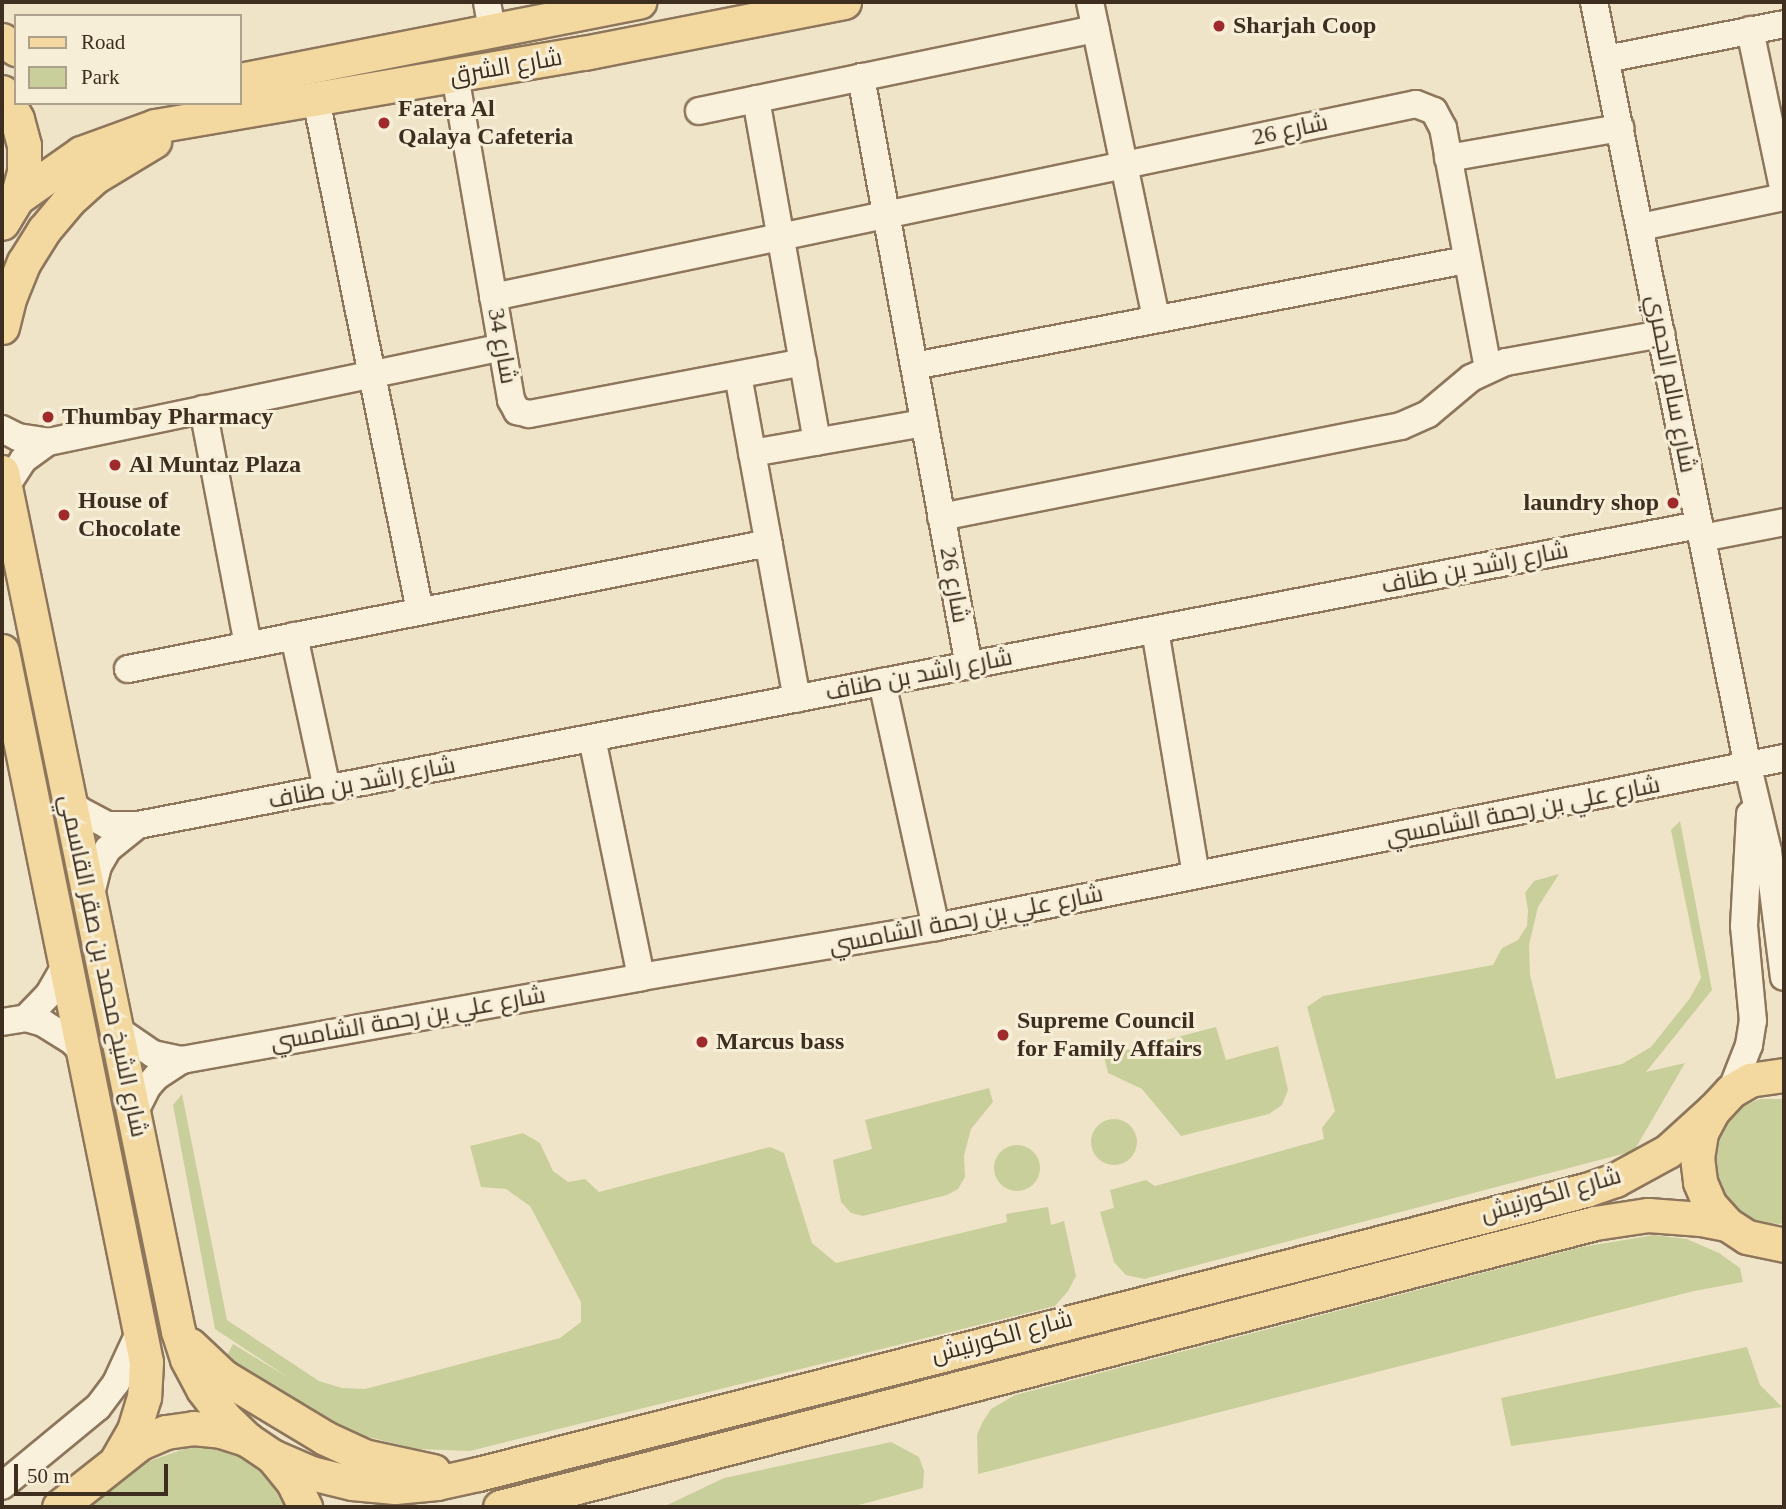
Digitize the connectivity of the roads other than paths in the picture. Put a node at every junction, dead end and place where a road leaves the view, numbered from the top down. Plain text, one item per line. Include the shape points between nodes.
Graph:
1 (639, 2) edge
2 (844, 2) edge
3 (1090, 2) edge
4 (1594, 2) edge
5 (490, 16) edge
6 (1784, 24) edge
7 (1096, 29) junction
8 (1750, 30) junction
9 (1606, 59) junction
10 (455, 75) junction
11 (861, 77) junction
12 (242, 79) edge
13 (2, 92) edge
14 (316, 99) junction
15 (755, 99) junction
16 (699, 111) dead end
17 (193, 120) junction
18 (1620, 128) junction
19 (1448, 158) junction
20 (1124, 165) junction
21 (1784, 195) edge
22 (9, 210) edge
23 (886, 215) junction
24 (1640, 227) junction
25 (780, 237) junction
26 (1466, 260) junction
27 (494, 297) junction
28 (1156, 319) junction
29 (2, 327) edge
30 (1661, 334) junction
31 (502, 347) junction
32 (803, 362) junction
33 (914, 366) junction
34 (1488, 369) junction
35 (372, 374) junction
36 (738, 375) junction
37 (203, 409) junction
38 (924, 423) junction
39 (2, 429) edge
40 (48, 442) junction
41 (817, 442) junction
42 (752, 453) junction
43 (3, 480) edge
44 (941, 517) junction
45 (1784, 522) edge
46 (1701, 531) junction
47 (769, 543) junction
48 (420, 611) junction
49 (1155, 630) junction
50 (294, 636) junction
51 (248, 645) junction
52 (2, 651) edge
53 (969, 666) junction
54 (128, 669) dead end
55 (882, 682) junction
56 (797, 699) junction
57 (593, 738) junction
58 (1784, 758) edge
59 (1748, 767) junction
60 (327, 789) junction
61 (68, 798) junction
62 (138, 825) junction
63 (1196, 874) junction
64 (90, 903) junction
65 (936, 927) junction
66 (66, 965) junction
67 (641, 977) junction
68 (1784, 977) edge
69 (14, 1020) edge
70 (115, 1028) junction
71 (84, 1054) junction
72 (182, 1060) junction
73 (1784, 1074) edge
74 (1722, 1101) junction
75 (133, 1115) junction
76 (1727, 1224) junction
77 (1784, 1245) edge
78 (141, 1329) junction
79 (178, 1332) junction
80 (260, 1448) junction
81 (117, 1459) junction
82 (478, 1474) junction
83 (2, 1486) edge
84 (58, 1507) edge
85 (305, 1507) edge
86 (500, 1507) edge

1 - 5 main road, شارع الشرق
2 - 10 main road, شارع الشرق
3 - 7 street
4 - 9 street, شارع سالم الجمري
5 - 12 main road, شارع الشرق
6 - 8 street
7 - 11 street
7 - 20 street
8 - 9 street
8 - 21 street
9 - 18 street, شارع سالم الجمري
10 - 14 main road, شارع الشرق
10 - 27 street, شارع 34
11 - 15 street
11 - 23 street, شارع 26
13 - 22 main road via 18,120 24,145 24,172
14 - 17 main road, شارع الشرق
14 - 35 street
15 - 16 street
15 - 25 street
17 - 22 main road, شارع الشرق via 155,126 93,148 48,174
17 - 29 main road via 96,176 68,201 24,262
18 - 19 street
18 - 24 street, شارع سالم الجمري
19 - 20 street, شارع 26 via 1440,119 1426,106 1416,104
19 - 26 street, شارع 26
20 - 23 street, شارع 26
20 - 28 street
21 - 24 street
23 - 25 street, شارع 26
23 - 33 street, شارع 26
24 - 30 street, شارع سالم الجمري
25 - 27 street, شارع 26
25 - 32 street
26 - 28 street
26 - 34 street, شارع 26
27 - 31 street, شارع 34
28 - 33 street
30 - 34 street via 1524,358
30 - 46 street, شارع سالم الجمري
31 - 35 street
31 - 36 street, شارع 34 via 513,406 523,414
32 - 36 street, شارع 34
32 - 41 street
33 - 38 street, شارع 26
34 - 44 street via 1428,414 1401,426
35 - 37 street
35 - 48 street
36 - 42 street
37 - 40 street
37 - 51 street
38 - 41 street
38 - 44 street, شارع 26
39 - 40 street
40 - 43 street
41 - 42 street
42 - 47 street
43 - 61 main road, شارع الشيخ محمد بن صقر القاسمي
44 - 53 street, شارع 26
45 - 46 street, شارع راشد بن طناف
46 - 49 street, شارع راشد بن طناف
46 - 59 street, شارع سالم الجمري
47 - 48 street
47 - 56 street
48 - 50 street
49 - 53 street, شارع راشد بن طناف
49 - 63 street
50 - 51 street
50 - 60 street
51 - 54 street
52 - 66 main road, شارع الشيخ محمد بن صقر القاسمي
53 - 55 street, شارع راشد بن طناف
55 - 56 street, شارع راشد بن طناف
55 - 65 street
56 - 57 street, شارع راشد بن طناف
57 - 60 street, شارع راشد بن طناف
57 - 67 street
58 - 59 street, شارع علي بن رحمة الشامسي
59 - 63 street, شارع علي بن رحمة الشامسي
59 - 68 street, شارع سالم الجمري via 1768,851
59 - 74 street, شارع سالم الجمري via 1744,926 1753,1021 1745,1057
60 - 62 street, شارع راشد بن طناف
61 - 62 street, شارع راشد بن طناف via 79,810 107,824
61 - 64 main road, شارع الشيخ محمد بن صقر القاسمي
62 - 64 street, شارع راشد بن طناف via 121,835 103,858
63 - 65 street, شارع علي بن رحمة الشامسي
64 - 70 main road, شارع الشيخ محمد بن صقر القاسمي
65 - 67 street, شارع علي بن رحمة الشامسي
66 - 69 street via 49,994
66 - 71 main road, شارع الشيخ محمد بن صقر القاسمي
67 - 72 street, شارع علي بن رحمة الشامسي
69 - 71 street via 58,1031
70 - 72 street, شارع علي بن رحمة الشامسي via 153,1054
70 - 75 main road, شارع الشيخ محمد بن صقر القاسمي
71 - 78 main road, شارع الشيخ محمد بن صقر القاسمي
72 - 75 street, شارع علي بن رحمة الشامسي via 147,1087
73 - 74 main road via 1751,1080
74 - 76 main road via 1701,1133 1697,1157 1700,1182 1710,1205
74 - 82 main road, شارع الكورنيش via 1676,1144 1642,1167 1586,1190
75 - 79 main road, شارع الشيخ محمد بن صقر القاسمي
76 - 77 main road via 1746,1237
76 - 86 main road, شارع الكورنيش via 1648,1215 1595,1223
78 - 81 main road, شارع الشيخ محمد بن صقر القاسمي via 146,1362 144,1397 134,1430
78 - 83 street via 116,1383 98,1407
79 - 80 main road, شارع الشيخ محمد بن صقر القاسمي via 203,1389 223,1416
79 - 82 main road via 223,1377 325,1438 400,1466
80 - 81 main road via 221,1431 193,1428 148,1439
80 - 82 main road, شارع الكورنيش via 311,1473 363,1484 437,1483
80 - 85 main road via 293,1482
81 - 84 main road

